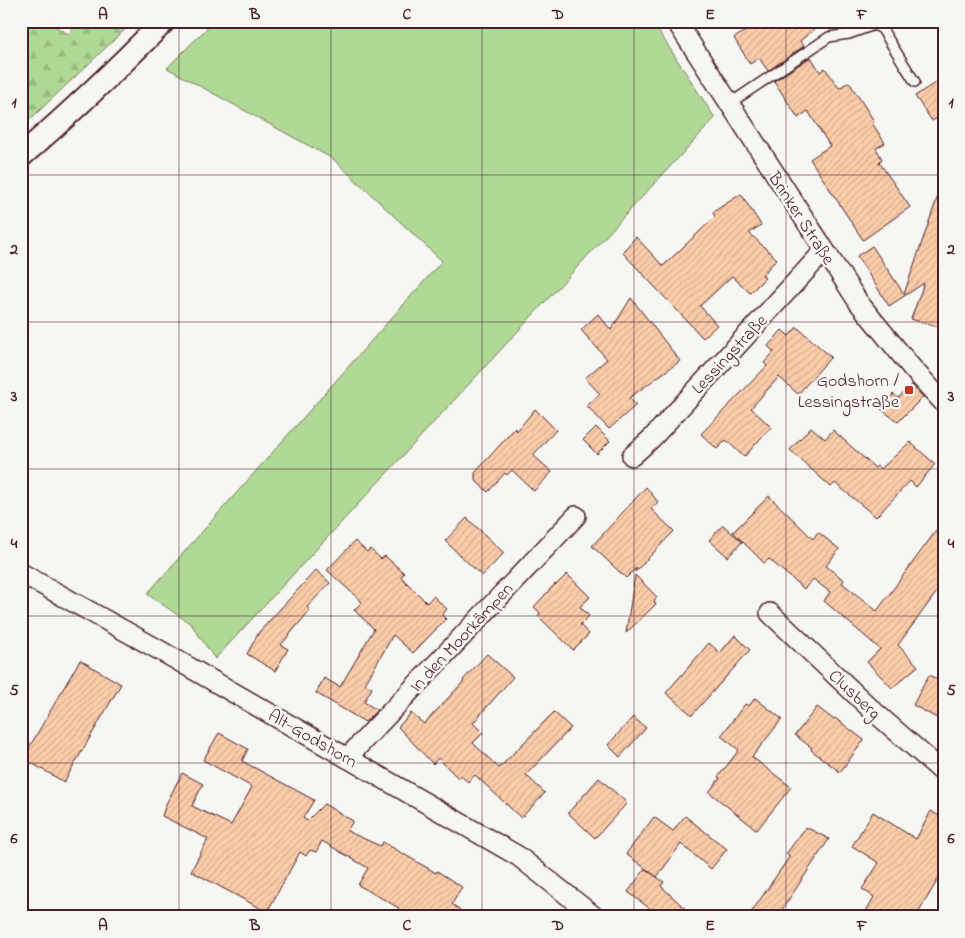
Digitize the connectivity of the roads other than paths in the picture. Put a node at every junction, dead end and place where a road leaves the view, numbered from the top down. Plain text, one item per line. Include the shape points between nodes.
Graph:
1 (164, 21) edge
2 (676, 21) edge
3 (916, 82) dead end
4 (729, 104) junction
5 (21, 156) edge
6 (824, 251) junction
7 (944, 403) edge
8 (632, 456) dead end
9 (576, 516) dead end
10 (21, 573) edge
11 (770, 613) dead end
12 (347, 758) junction
13 (944, 773) edge
14 (595, 917) edge

1 - 5 street via 129,58
2 - 4 street, Brinker Straße
3 - 4 lane via 882,29 874,25 830,37
4 - 6 street, Brinker Straße
6 - 7 street, Brinker Straße via 859,303
6 - 8 street, Lessingstraße
9 - 12 street, In den Moorkämpen
10 - 12 street, Alt-Godshorn
11 - 13 street, Clusberg via 870,710
12 - 14 street, Alt-Godshorn via 518,856

